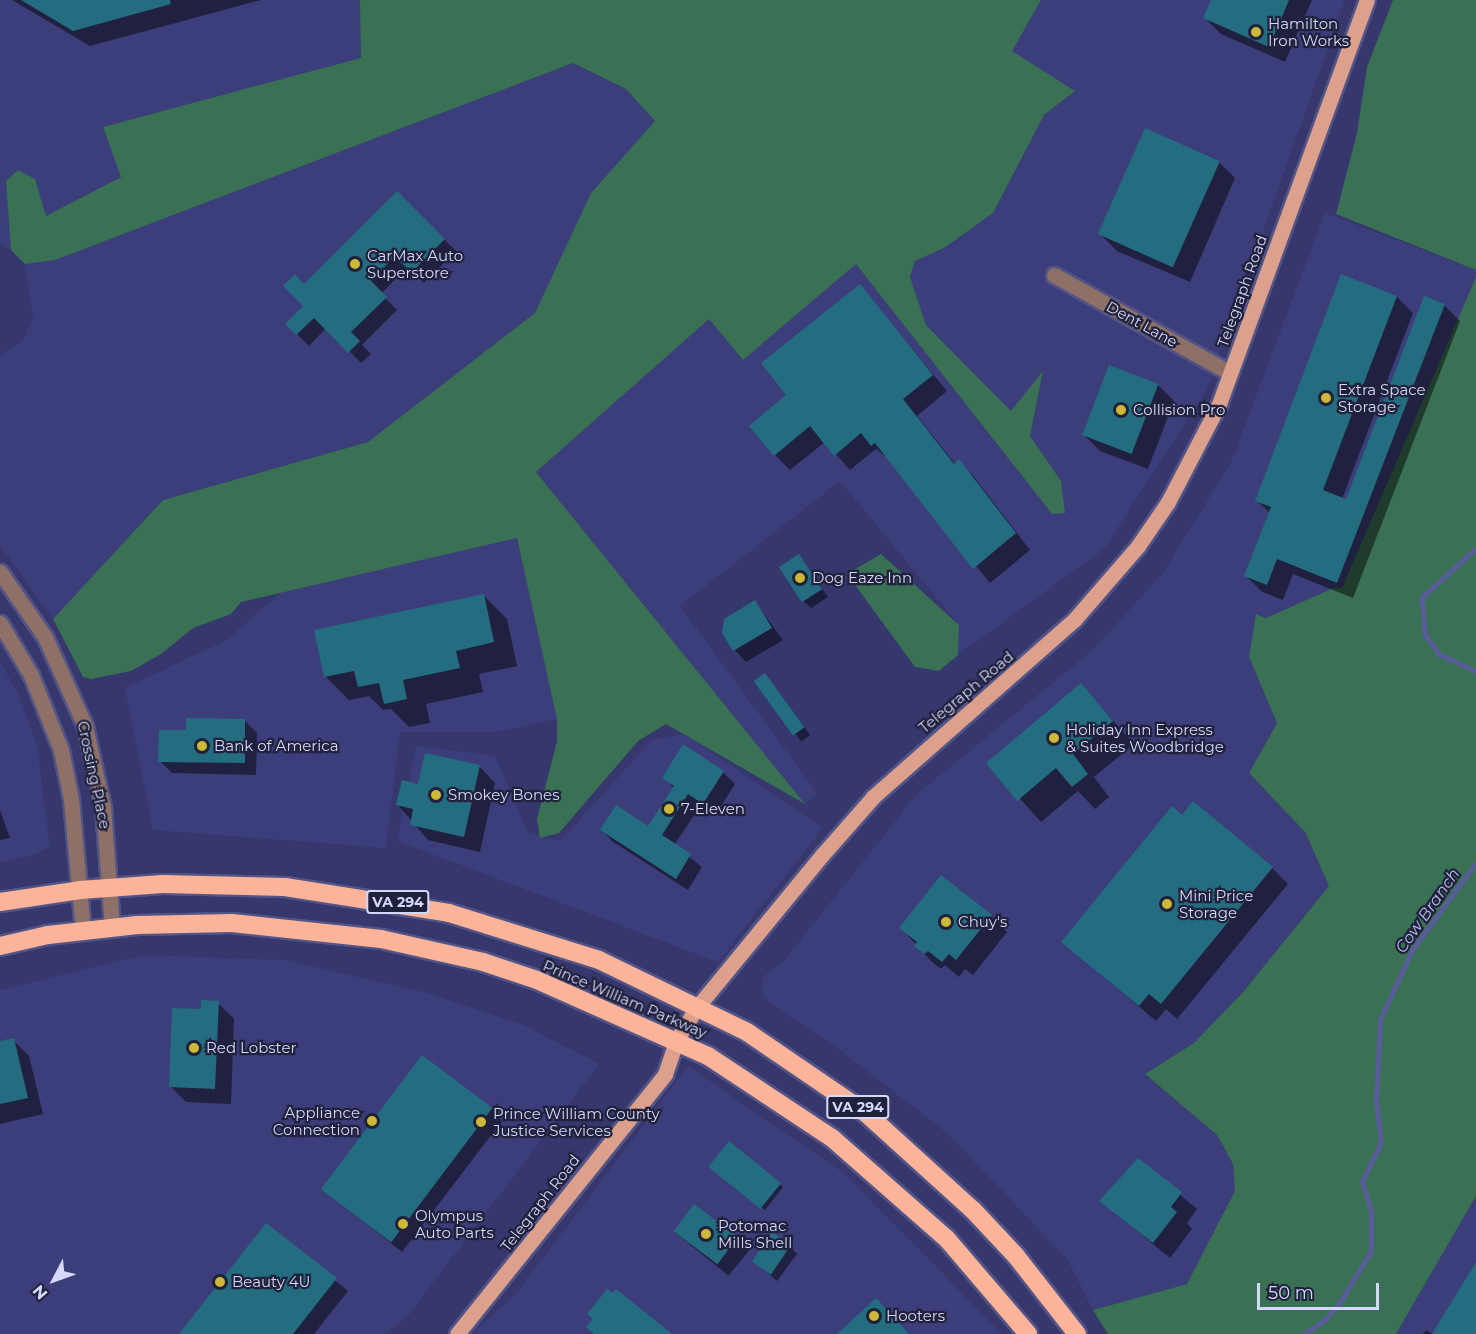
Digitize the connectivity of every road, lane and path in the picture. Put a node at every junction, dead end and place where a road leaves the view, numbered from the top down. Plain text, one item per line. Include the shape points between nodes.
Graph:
1 (1367, 0) edge
2 (1054, 275) dead end
3 (1230, 373) junction
4 (0, 572) edge
5 (0, 623) edge
6 (110, 887) junction
7 (80, 890) junction
8 (0, 903) edge
9 (112, 928) junction
10 (83, 931) junction
11 (0, 946) edge
12 (699, 1006) junction
13 (677, 1039) junction
14 (457, 1334) edge
15 (1028, 1334) edge
16 (1077, 1334) edge

1 - 3 main road, Telegraph Road
2 - 3 street, Dent Lane
3 - 12 main road, Telegraph Road via 1198,451 1168,502 1095,597 1036,656 873,797
4 - 6 street, Crossing Place via 45,637 75,697 101,798
5 - 7 street, Crossing Place via 31,675 61,750 71,799
6 - 7 highway, Prince William Parkway / VA 294
6 - 9 street, Crossing Place
6 - 12 highway, Prince William Parkway / VA 294 via 285,887 395,902 550,942 647,980
7 - 8 highway, Prince William Parkway / VA 294
7 - 10 street, Crossing Place
9 - 10 highway, Prince William Parkway / VA 294
9 - 13 highway, Prince William Parkway / VA 294 via 232,923 316,930 432,949 537,980
10 - 11 highway, Prince William Parkway / VA 294
12 - 13 main road, Telegraph Road
12 - 16 highway, Prince William Parkway / VA 294 via 813,1074 908,1148 1017,1256
13 - 14 main road, Telegraph Road via 665,1074
13 - 15 highway, Prince William Parkway / VA 294 via 760,1088 876,1174 947,1239

